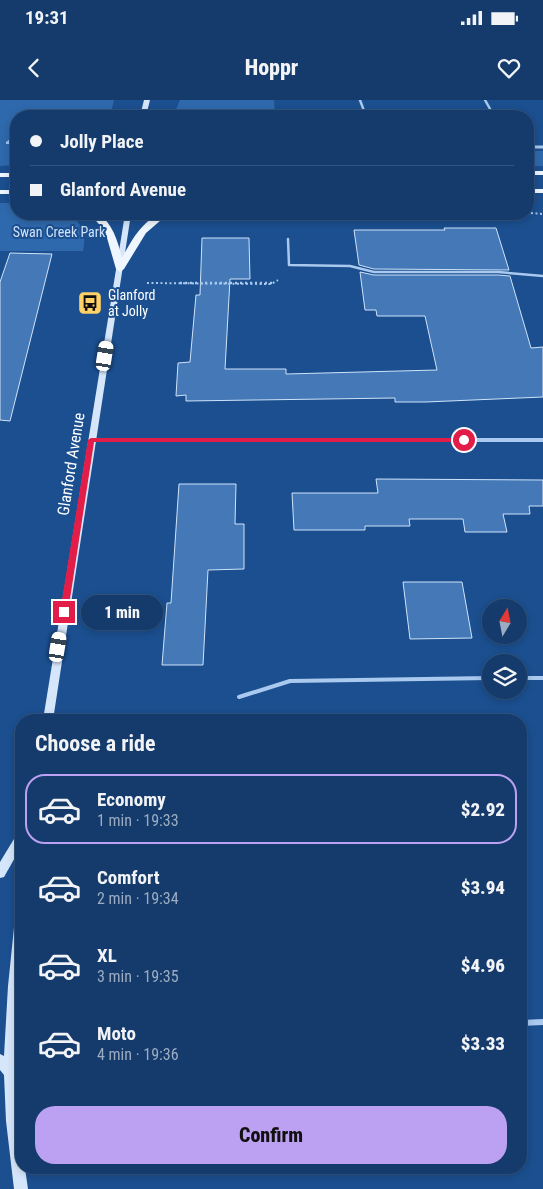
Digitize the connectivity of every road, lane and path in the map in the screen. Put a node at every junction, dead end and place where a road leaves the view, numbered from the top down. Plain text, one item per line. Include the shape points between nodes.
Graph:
1 (101, 220) edge
2 (127, 220) edge
3 (156, 220) edge
4 (288, 239) dead end
5 (289, 265) junction
6 (120, 269) junction
7 (543, 276) edge
8 (148, 283) dead end
9 (91, 440) junction
10 (543, 440) edge
11 (482, 678) edge
12 (527, 678) edge
13 (543, 678) edge
14 (239, 697) dead end
15 (49, 714) edge
16 (15, 847) edge
17 (0, 873) edge
18 (15, 979) edge
19 (543, 1022) edge
20 (527, 1023) edge
21 (8, 1068) edge
22 (15, 1156) edge
23 (18, 1174) edge
24 (21, 1189) edge

1 - 6 main road via 111,236
2 - 6 main road, Glanford Avenue
3 - 6 main road via 140,235
4 - 5 lane
5 - 7 lane via 350,266 374,272 498,272
5 - 8 path via 289,271 271,284
6 - 9 main road, Glanford Avenue
9 - 10 street
9 - 15 main road, Glanford Avenue
11 - 14 lane via 290,681
12 - 13 lane
16 - 17 main road
18 - 21 main road
19 - 20 street
21 - 22 main road
23 - 24 main road

